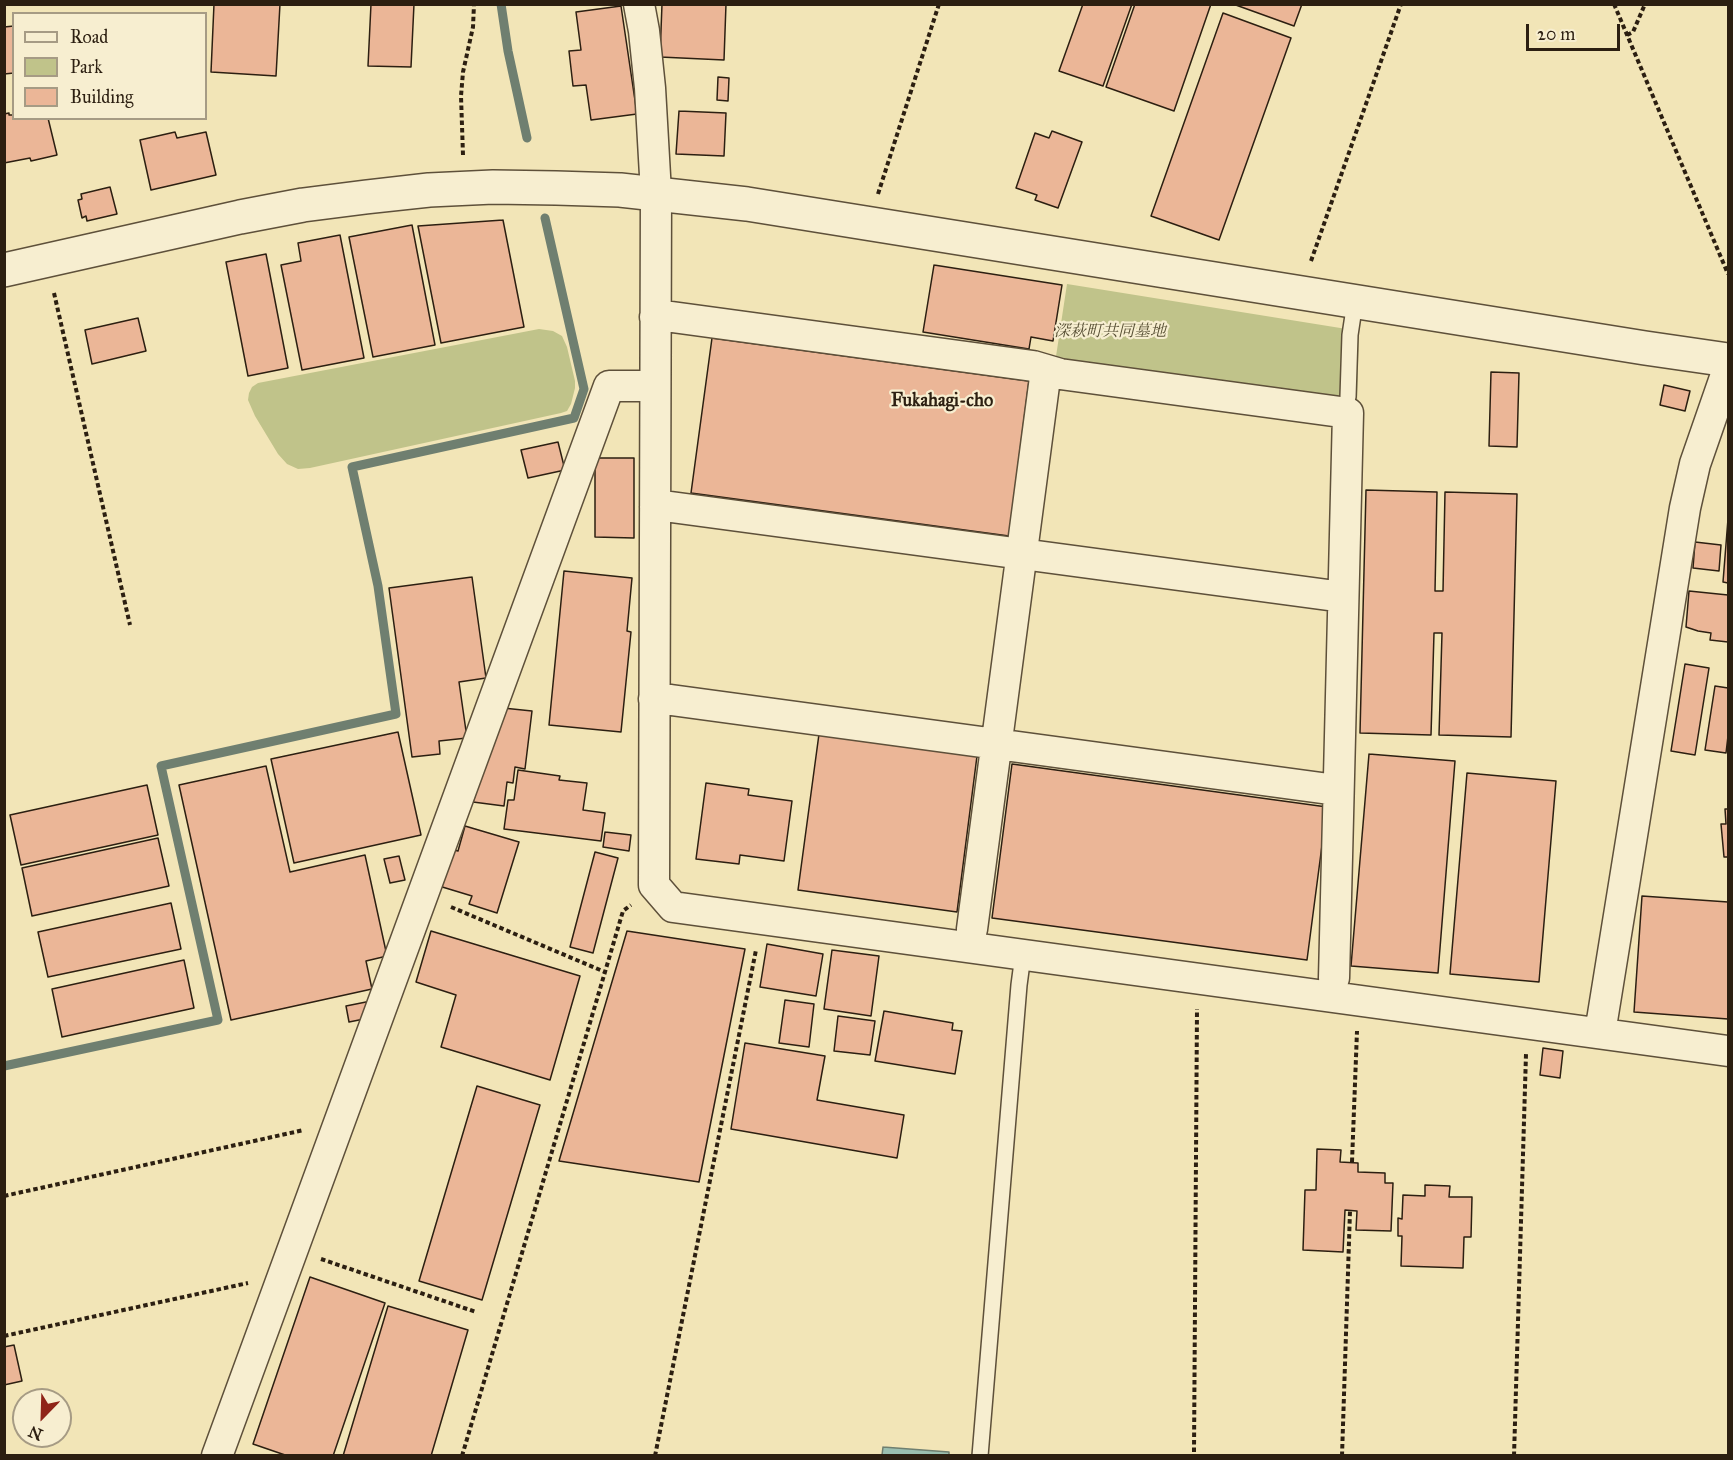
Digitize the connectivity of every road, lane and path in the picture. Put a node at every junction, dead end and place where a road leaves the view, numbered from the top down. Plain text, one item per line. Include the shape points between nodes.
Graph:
1 (474, 4) edge
2 (639, 4) edge
3 (939, 4) edge
4 (1401, 4) edge
5 (1614, 4) edge
6 (1645, 4) edge
7 (1627, 35) junction
8 (465, 189) junction
9 (656, 193) junction
10 (872, 224) junction
11 (46, 260) junction
12 (4, 270) edge
13 (1728, 274) edge
14 (1303, 293) junction
15 (1355, 302) junction
16 (656, 317) junction
17 (1728, 360) edge
18 (1728, 369) edge
19 (1046, 370) junction
20 (655, 386) junction
21 (1348, 397) dead end
22 (655, 507) junction
23 (1022, 555) junction
24 (1343, 597) junction
25 (130, 625) dead end
26 (654, 699) junction
27 (997, 743) junction
28 (1338, 789) junction
29 (654, 885) junction
30 (423, 895) junction
31 (760, 919) junction
32 (972, 929) dead end
33 (1023, 955) junction
34 (605, 972) junction
35 (1334, 978) dead end
36 (1199, 979) junction
37 (1359, 1000) junction
38 (1529, 1023) junction
39 (1600, 1033) junction
40 (1728, 1051) edge
41 (336, 1130) junction
42 (1352, 1162) dead end
43 (4, 1196) edge
44 (1350, 1211) dead end
45 (293, 1249) junction
46 (280, 1282) junction
47 (476, 1312) dead end
48 (4, 1336) edge
49 (1194, 1452) dead end
50 (217, 1455) edge
51 (462, 1455) edge
52 (655, 1455) edge
53 (980, 1455) edge
54 (1341, 1455) edge
55 (1514, 1455) edge

1 - 8 path via 461,96
2 - 9 street via 649,78
3 - 10 path via 875,203
4 - 14 path
5 - 7 path
6 - 7 path via 1633,32
7 - 13 path
8 - 9 street
8 - 11 street via 303,205
9 - 10 street
9 - 16 street
10 - 14 street
11 - 12 street
11 - 25 path
14 - 15 street
15 - 17 street
15 - 21 lane
16 - 19 street
16 - 20 street
18 - 39 street via 1684,508
19 - 23 street
19 - 24 street via 1348,413
20 - 22 street
20 - 30 street via 609,386
22 - 23 street
22 - 26 street
23 - 24 street
23 - 27 street
24 - 28 street
26 - 27 street
26 - 29 street
27 - 28 street
27 - 32 street
28 - 35 street
29 - 31 street via 674,907
29 - 34 path via 623,911
30 - 34 path
30 - 41 street
31 - 33 street
31 - 52 path
33 - 36 street
33 - 53 lane
34 - 51 path
36 - 37 street
36 - 49 path
37 - 38 street
37 - 42 path
38 - 39 street
38 - 55 path
39 - 40 street
41 - 43 path via 325,1126
41 - 45 street
44 - 54 path
45 - 46 street
45 - 47 path
46 - 48 path via 270,1278
46 - 50 street

